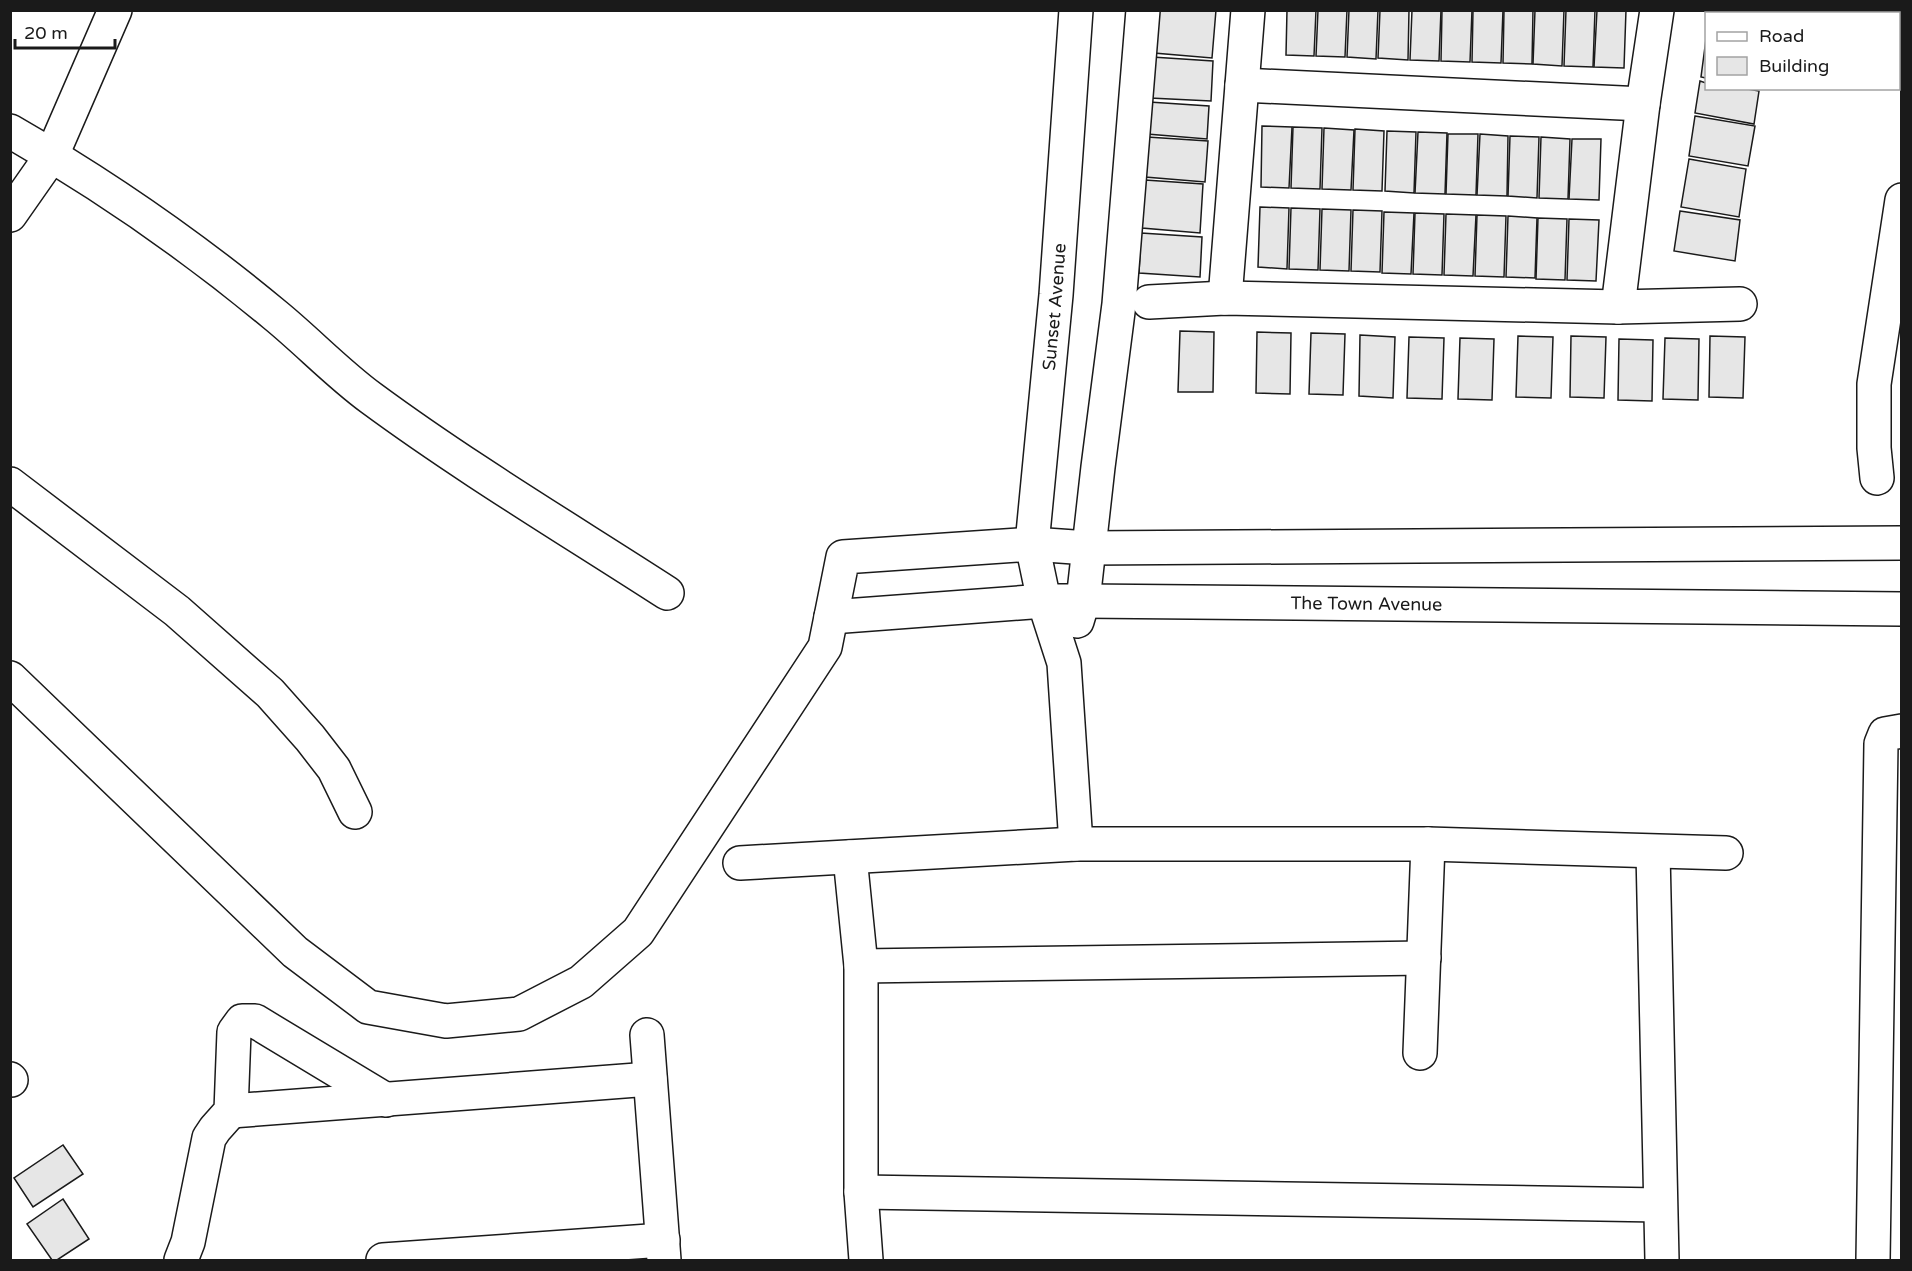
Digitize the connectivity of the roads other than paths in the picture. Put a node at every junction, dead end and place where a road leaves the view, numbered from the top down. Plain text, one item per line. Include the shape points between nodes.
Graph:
1 (115, 10) edge
2 (1076, 10) edge
3 (1143, 10) edge
4 (1248, 10) edge
5 (1657, 10) edge
6 (1242, 85) junction
7 (1643, 104) junction
8 (10, 131) edge
9 (52, 155) junction
10 (1902, 200) edge
11 (10, 215) edge
12 (1226, 297) junction
13 (1149, 302) dead end
14 (1740, 304) dead end
15 (1618, 307) junction
16 (1878, 347) junction
17 (1902, 373) edge
18 (1877, 478) dead end
19 (10, 484) edge
20 (1902, 543) edge
21 (1032, 544) junction
22 (1088, 548) junction
23 (667, 593) dead end
24 (1044, 601) junction
25 (1083, 601) junction
26 (1902, 609) edge
27 (831, 617) junction
28 (1064, 663) junction
29 (10, 678) edge
30 (1902, 731) edge
31 (355, 812) dead end
32 (1076, 844) junction
33 (1428, 844) junction
34 (1653, 852) junction
35 (1726, 853) dead end
36 (850, 857) junction
37 (740, 863) dead end
38 (1424, 958) junction
39 (861, 966) junction
40 (647, 1035) dead end
41 (1420, 1053) dead end
42 (650, 1079) junction
43 (386, 1100) junction
44 (231, 1111) junction
45 (861, 1192) junction
46 (1660, 1205) junction
47 (663, 1250) edge
48 (181, 1260) edge
49 (383, 1260) edge
50 (866, 1260) edge
51 (1662, 1260) edge
52 (1873, 1260) edge

1 - 9 street
2 - 21 street, Sunset Avenue via 1055,306
3 - 22 street via 1119,304
4 - 6 street
5 - 7 street
6 - 7 street
6 - 12 street
7 - 15 street
8 - 9 street
9 - 11 street
9 - 23 street via 179,239 369,396 434,443
10 - 16 street
12 - 13 street
12 - 15 street
14 - 15 street
16 - 17 street
16 - 18 street via 1874,384
19 - 31 street via 177,611 270,693 334,769
20 - 22 street
21 - 22 street
21 - 24 street, Sunset Avenue
21 - 27 street via 843,557
22 - 25 street
24 - 25 street, The Town Avenue
24 - 27 street, The Town Avenue
24 - 28 street, Sunset Avenue
25 - 26 street, The Town Avenue
25 - 28 street
27 - 29 street via 825,647 638,932 581,982 519,1014 446,1021 368,1007 295,952
28 - 32 street
30 - 52 street via 1885,734 1881,744
32 - 33 street
32 - 36 street
33 - 34 street
33 - 38 street
34 - 35 street
34 - 46 street
36 - 37 street
36 - 39 street
38 - 39 street
38 - 41 street
39 - 45 street
40 - 42 street
42 - 43 street
42 - 47 street
43 - 44 street
43 - 44 street via 255,1021 242,1022 234,1032
44 - 48 street via 209,1138
45 - 46 street
45 - 50 street
46 - 51 street
47 - 49 street

